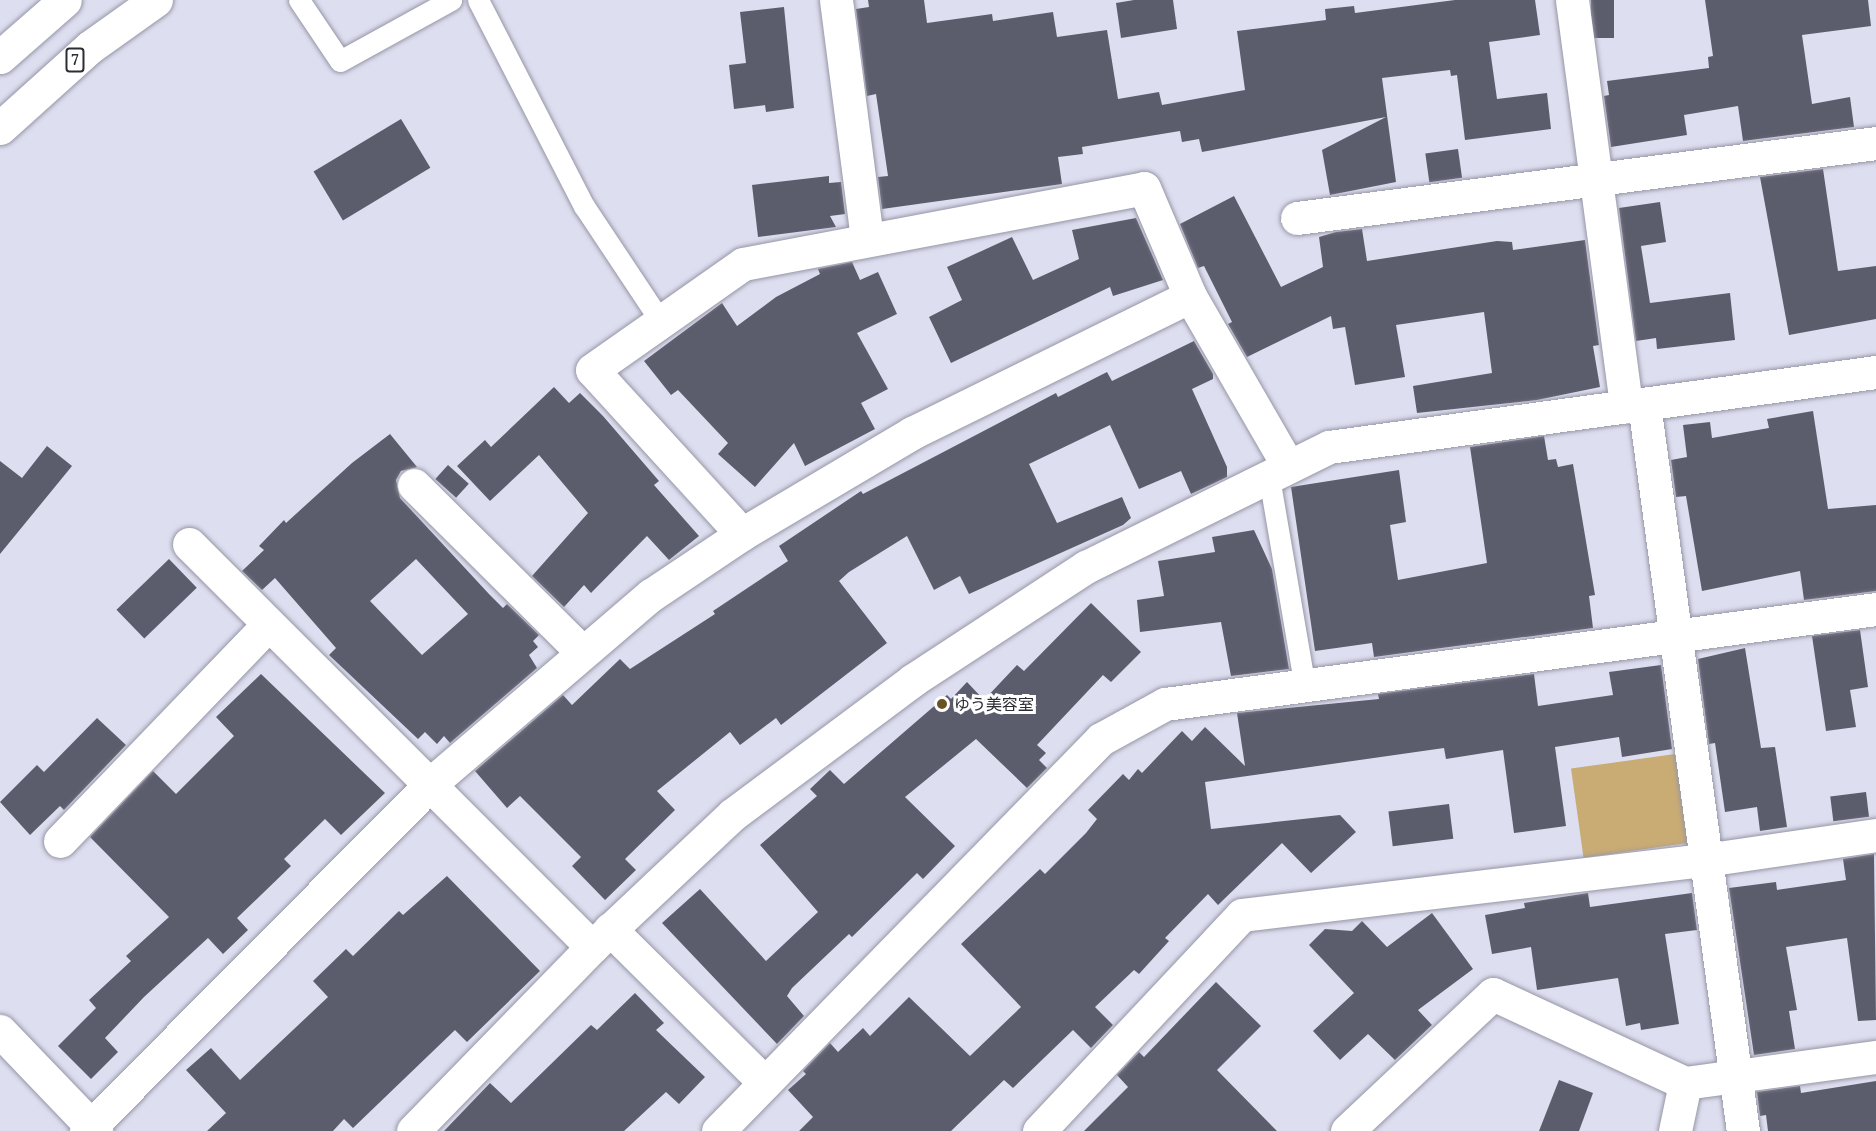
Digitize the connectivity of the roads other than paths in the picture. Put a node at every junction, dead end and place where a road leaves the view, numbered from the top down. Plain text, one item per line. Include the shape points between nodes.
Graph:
1 (65, 0) edge
2 (156, 0) edge
3 (299, 0) edge
4 (451, 0) edge
5 (478, 0) edge
6 (836, 0) edge
7 (1572, 0) edge
8 (0, 57) edge
9 (0, 128) edge
10 (1876, 143) edge
11 (1595, 180) junction
12 (1297, 218) dead end
13 (867, 239) junction
14 (1190, 296) junction
15 (661, 322) junction
16 (1876, 372) edge
17 (1635, 405) junction
18 (1278, 471) junction
19 (414, 485) dead end
20 (742, 534) junction
21 (189, 544) dead end
22 (1876, 609) edge
23 (269, 624) junction
24 (1676, 637) junction
25 (581, 651) junction
26 (1305, 687) junction
27 (429, 785) junction
28 (1876, 835) edge
29 (60, 841) dead end
30 (1705, 860) junction
31 (601, 938) junction
32 (0, 1031) edge
33 (1876, 1057) edge
34 (1736, 1077) junction
35 (765, 1083) junction
36 (1685, 1083) junction
37 (91, 1129) edge
38 (413, 1131) edge
39 (718, 1131) edge
40 (1039, 1131) edge
41 (1347, 1131) edge
42 (1675, 1131) edge
43 (1743, 1131) edge

1 - 8 main road
2 - 9 main road, 7 via 90,47
3 - 4 lane via 340,61
5 - 15 lane via 584,206
6 - 13 main road
7 - 11 main road
10 - 11 main road
11 - 12 main road
11 - 17 main road
13 - 14 main road via 1144,188
13 - 15 main road via 743,264
14 - 18 main road
14 - 20 main road via 912,433
15 - 20 main road via 592,370
16 - 17 main road
17 - 18 main road via 1329,447
17 - 24 main road
18 - 26 lane
18 - 31 main road via 1086,567 914,680 732,815
19 - 25 main road
20 - 25 main road via 651,596
21 - 23 main road
22 - 24 main road
23 - 27 main road
23 - 29 main road
24 - 26 main road
24 - 30 main road
25 - 27 main road
26 - 35 main road via 1165,704 1101,739
27 - 31 main road
27 - 37 main road
28 - 30 main road
30 - 34 main road
30 - 40 main road via 1242,915
31 - 35 main road
31 - 38 main road
32 - 37 main road
33 - 34 main road
34 - 36 main road
34 - 43 main road
35 - 39 main road
36 - 41 main road via 1493,994
36 - 42 main road

